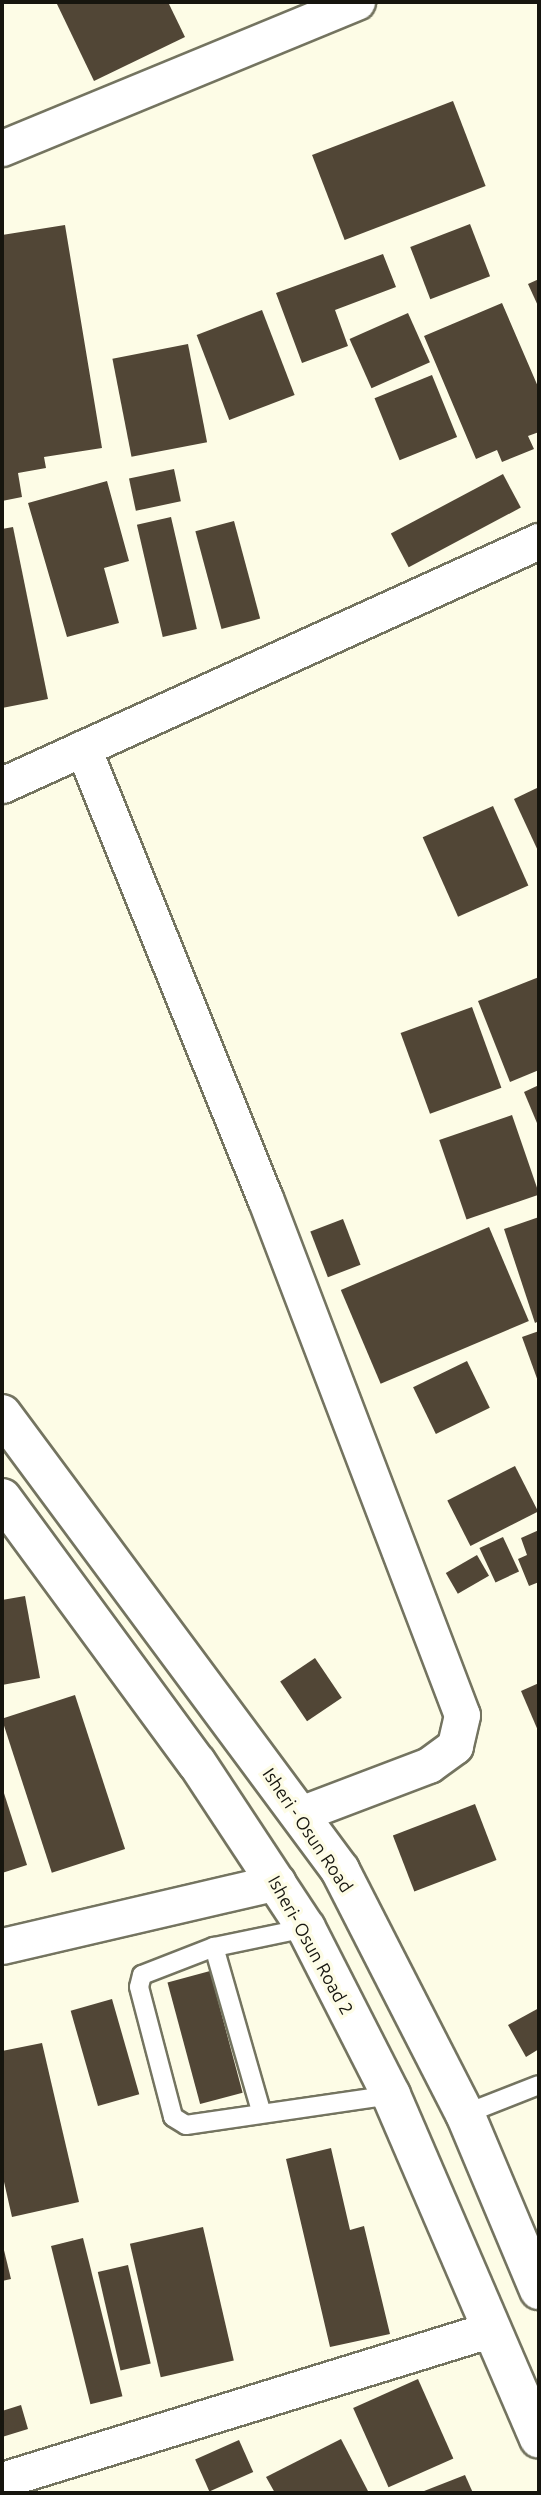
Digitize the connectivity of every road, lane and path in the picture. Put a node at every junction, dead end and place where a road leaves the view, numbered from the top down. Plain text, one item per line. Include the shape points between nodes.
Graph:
1 (357, 2) edge
2 (2, 148) edge
3 (539, 541) edge
4 (83, 748) junction
5 (2, 785) edge
6 (2, 1415) edge
7 (2, 1498) edge
8 (300, 1814) junction
9 (278, 1882) junction
10 (306, 1928) junction
11 (2, 1946) edge
12 (214, 1947) junction
13 (539, 2085) edge
14 (391, 2095) junction
15 (261, 2111) junction
16 (465, 2114) junction
17 (539, 2290) edge
18 (489, 2330) junction
19 (539, 2438) edge
20 (2, 2480) edge

1 - 2 street
3 - 4 street
4 - 5 street
4 - 8 street via 265,1198 462,1715 455,1746 429,1765
6 - 8 main road, Isheri - Osun Road
7 - 9 main road, Isheri- Osun Road 2
8 - 16 main road, Isheri - Osun Road via 340,1870
9 - 10 main road, Isheri- Osun Road 2
9 - 11 street
10 - 12 lane
10 - 14 main road, Isheri- Osun Road 2
12 - 15 lane
12 - 15 lane via 142,1975 139,1987 167,2104 186,2125
13 - 16 lane
14 - 15 lane
14 - 18 main road, Isheri- Osun Road 2
16 - 17 main road, Isheri - Osun Road
18 - 19 main road, Isheri- Osun Road 2
18 - 20 street

